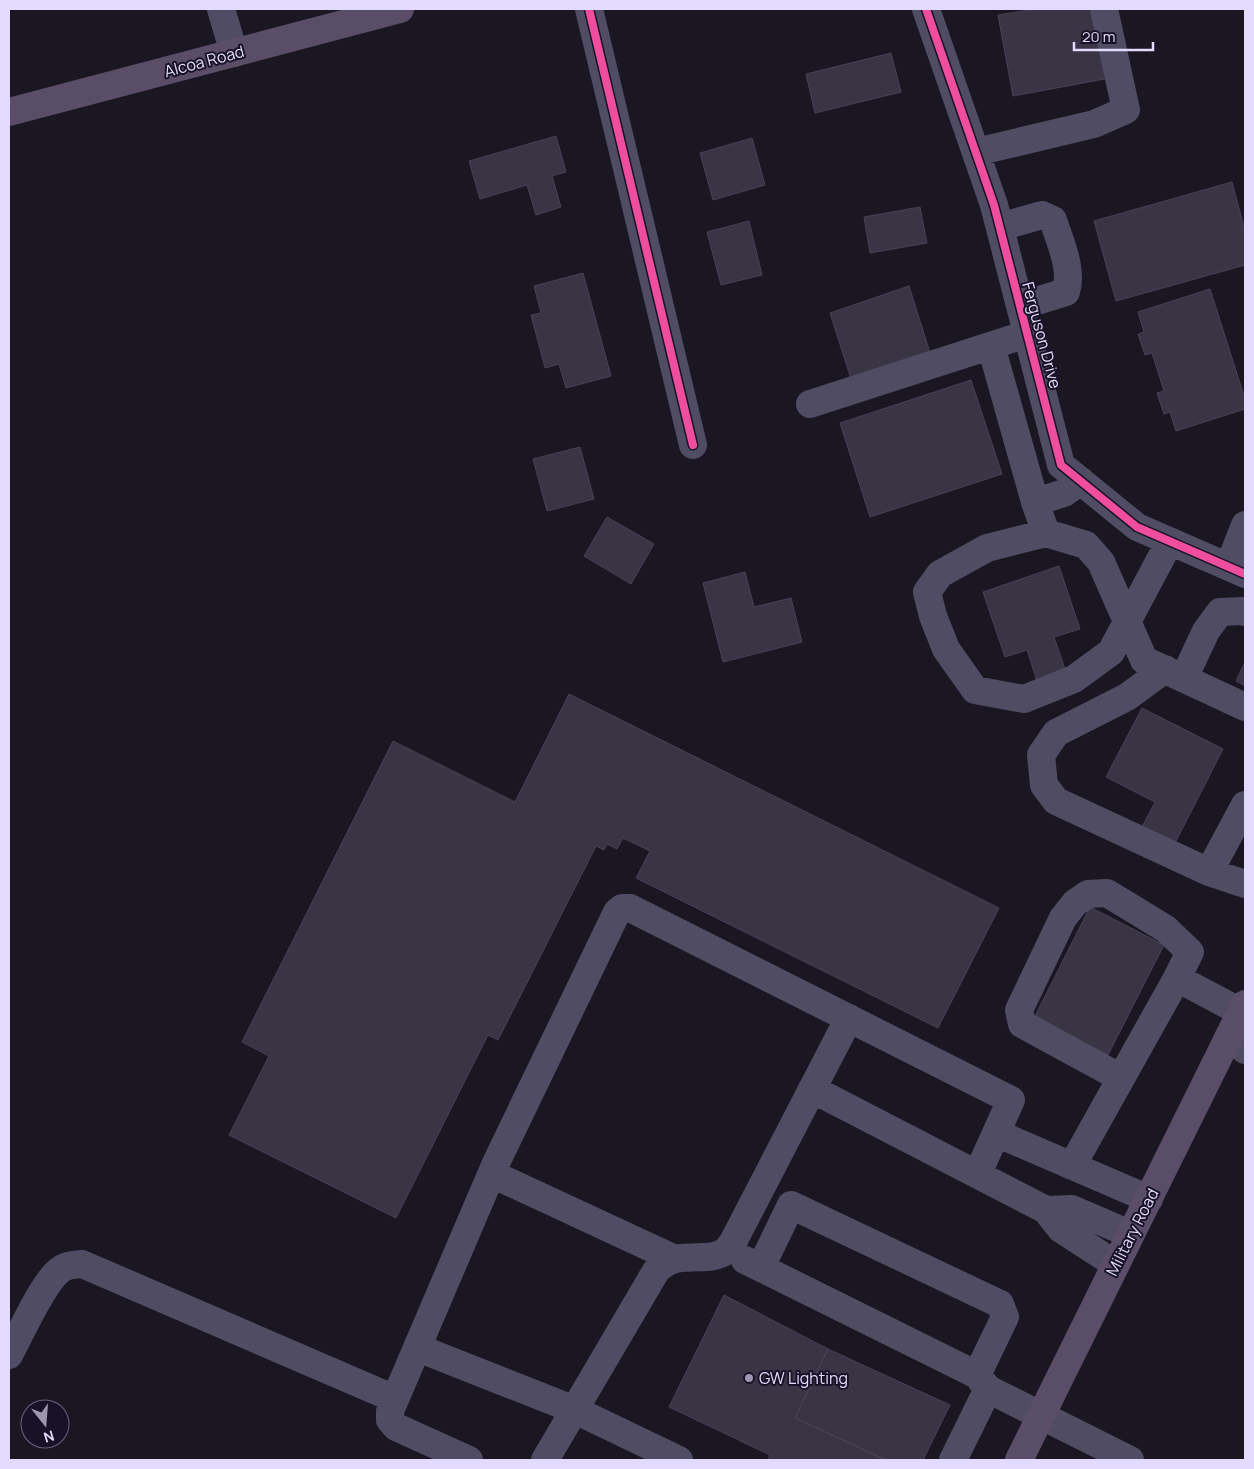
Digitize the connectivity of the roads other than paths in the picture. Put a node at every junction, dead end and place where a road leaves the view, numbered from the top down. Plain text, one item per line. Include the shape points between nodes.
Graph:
1 (221, 9) edge
2 (400, 9) edge
3 (589, 9) edge
4 (926, 9) edge
5 (1104, 9) edge
6 (234, 53) junction
7 (9, 112) edge
8 (976, 152) junction
9 (1000, 227) junction
10 (1020, 306) junction
11 (1028, 334) junction
12 (991, 346) junction
13 (810, 404) dead end
14 (693, 445) dead end
15 (1081, 481) junction
16 (1035, 502) junction
17 (1245, 525) edge
18 (1046, 533) junction
19 (1170, 541) junction
20 (1237, 570) edge
21 (1245, 612) edge
22 (1127, 622) junction
23 (1174, 674) junction
24 (1245, 707) edge
25 (1245, 806) edge
26 (1209, 872) junction
27 (1245, 884) edge
28 (1177, 978) junction
29 (1243, 1008) edge
30 (849, 1018) junction
31 (1237, 1043) edge
32 (1121, 1078) junction
33 (812, 1089) junction
34 (996, 1133) junction
35 (1072, 1166) junction
36 (978, 1173) junction
37 (492, 1174) junction
38 (760, 1190) junction
39 (1149, 1199) junction
40 (791, 1204) junction
41 (1046, 1210) junction
42 (1130, 1234) junction
43 (725, 1252) junction
44 (675, 1259) junction
45 (1115, 1264) junction
46 (761, 1267) junction
47 (418, 1348) junction
48 (9, 1355) edge
49 (982, 1382) junction
50 (395, 1399) junction
51 (575, 1410) junction
52 (1041, 1415) junction
53 (1088, 1451) edge
54 (468, 1460) edge
55 (545, 1460) edge
56 (679, 1460) edge
57 (953, 1460) edge
58 (1018, 1460) edge
59 (1130, 1460) edge

1 - 6 street
2 - 6 main road, Alcoa Road
3 - 14 street
4 - 8 street, Ferguson Drive
5 - 8 street via 1126,110 1094,124
6 - 7 main road, Alcoa Road
8 - 9 street, Ferguson Drive
9 - 10 street, Ferguson Drive
9 - 10 street via 1042,215 1053,220 1067,265 1069,283 1066,292
10 - 11 street, Ferguson Drive
11 - 12 street
11 - 15 street, Ferguson Drive via 1061,465
12 - 13 street
12 - 16 street
15 - 16 street via 1064,493
15 - 19 street, Ferguson Drive via 1137,527
16 - 18 street
17 - 20 street
18 - 22 street via 1086,545 1101,562
18 - 22 street via 986,548 940,574 927,592 946,649 976,690 1024,699 1074,678 1112,652
19 - 20 street, Ferguson Drive
19 - 22 street
21 - 23 street via 1220,612
22 - 23 street via 1144,660
23 - 24 street
23 - 26 street via 1056,733 1041,756 1044,785 1056,801
25 - 26 street
26 - 27 street
28 - 29 street
28 - 32 street
28 - 32 street via 1190,952 1166,929 1107,894 1088,894 1074,903 1063,918 1019,1010 1022,1024
29 - 31 main road, Military Road
30 - 33 street
30 - 34 street via 1011,1100
30 - 37 street via 630,908 622,908 617,912
31 - 39 main road, Military Road
32 - 35 street
33 - 36 street
33 - 38 street
34 - 35 street
34 - 36 street
35 - 39 street
36 - 41 street
37 - 44 street
37 - 47 street
38 - 40 street
38 - 43 street
39 - 42 main road, Military Road
40 - 46 street
40 - 49 street via 1000,1304 1004,1317
41 - 42 street via 1072,1209
41 - 45 street via 1061,1229
42 - 45 main road, Military Road
43 - 44 street
43 - 46 street
44 - 51 street via 663,1263 656,1271
45 - 52 main road, Military Road
46 - 49 street
47 - 50 street
47 - 51 street
48 - 50 street via 48,1282 69,1265 82,1264
49 - 52 street
49 - 57 street
50 - 54 street via 390,1420 396,1427
51 - 55 street
51 - 56 street
52 - 53 street
52 - 58 main road, Military Road
53 - 59 street

